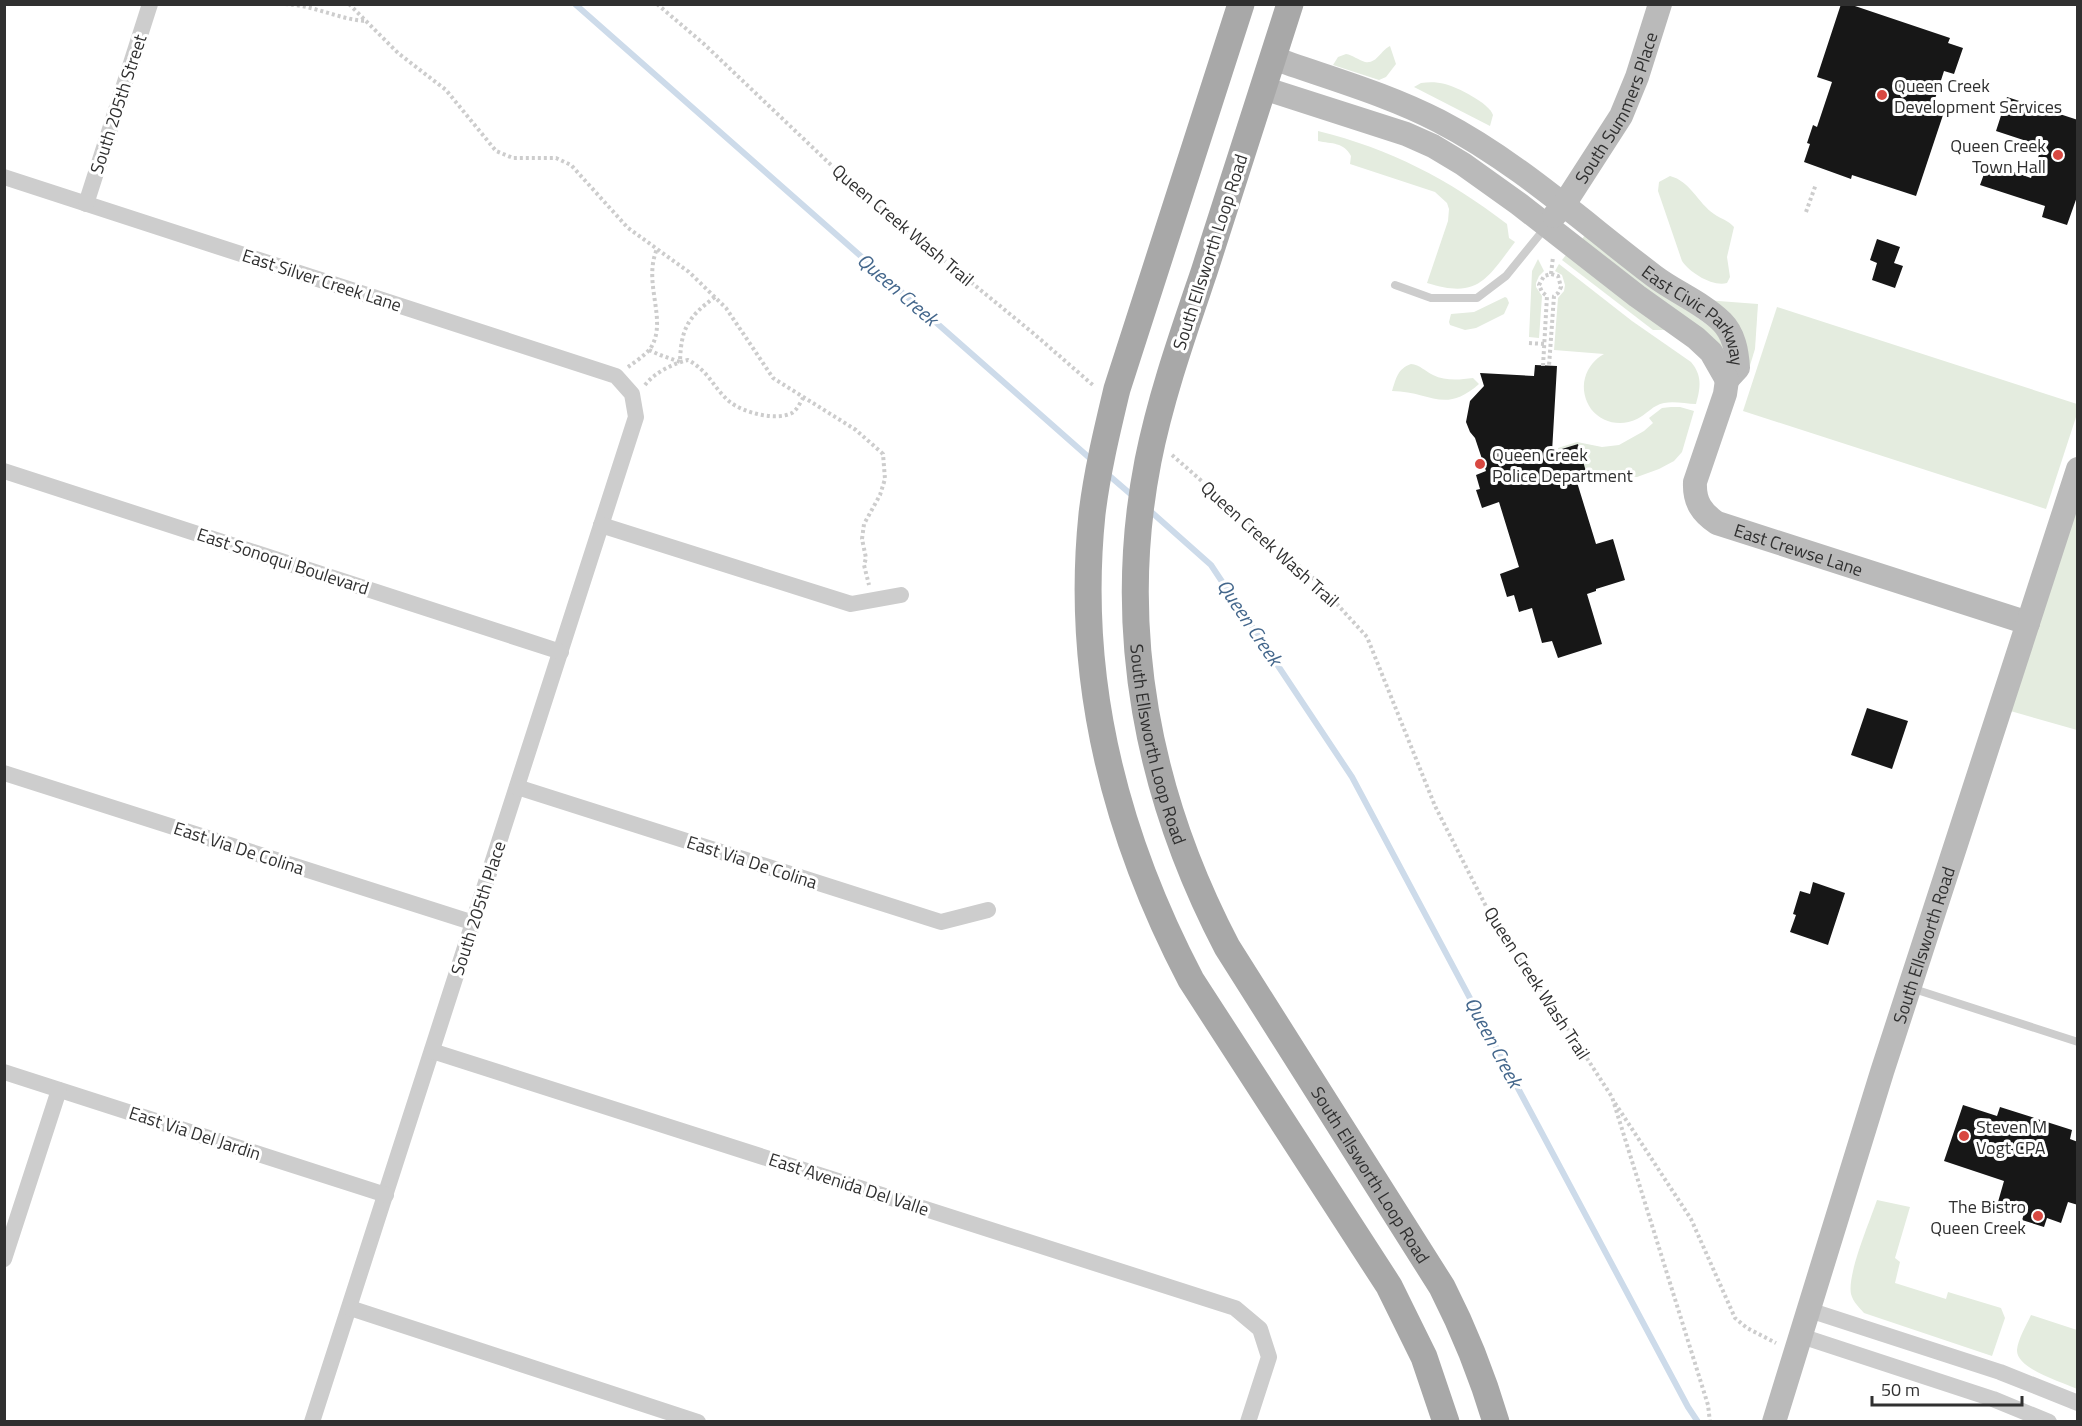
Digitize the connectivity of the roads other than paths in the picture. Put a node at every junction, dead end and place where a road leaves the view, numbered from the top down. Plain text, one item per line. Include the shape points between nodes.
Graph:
1 (150, 4) edge
2 (1242, 4) edge
3 (1290, 4) edge
4 (1660, 4) edge
5 (1273, 58) junction
6 (1263, 88) junction
7 (4, 177) edge
8 (86, 204) junction
9 (1563, 206) junction
10 (1547, 225) junction
11 (1395, 285) dead end
12 (1727, 380) junction
13 (633, 397) joint
14 (2078, 469) edge
15 (4, 471) edge
16 (601, 525) junction
17 (901, 595) dead end
18 (2028, 623) junction
19 (561, 651) junction
20 (4, 773) edge
21 (517, 787) junction
22 (988, 910) dead end
23 (474, 923) junction
24 (1910, 988) junction
25 (2078, 1042) edge
26 (432, 1051) junction
27 (4, 1072) edge
28 (59, 1090) junction
29 (386, 1195) junction
30 (4, 1259) edge
31 (350, 1308) junction
32 (1809, 1310) junction
33 (1798, 1344) junction
34 (2078, 1403) edge
35 (1775, 1417) edge
36 (312, 1422) edge
37 (698, 1422) edge
38 (1248, 1422) edge
39 (1446, 1422) edge
40 (1496, 1422) edge
41 (2049, 1422) edge

1 - 8 street, South 205th Street
2 - 39 main road via 1127,356 1098,473 1089,594 1093,677 1103,743 1129,838 1168,938 1191,980 1389,1286 1424,1357
3 - 5 main road, South Ellsworth Loop Road
4 - 9 street, South Summers Place via 1621,116
5 - 6 main road, South Ellsworth Loop Road
5 - 9 street, East Civic Parkway via 1383,96 1439,121 1499,157
6 - 10 street, East Civic Parkway via 1433,146
6 - 40 main road, South Ellsworth Loop Road via 1165,390 1148,462 1137,571 1137,642 1147,722 1160,783 1210,915 1442,1287 1457,1316
7 - 8 street, East Silver Creek Lane
8 - 13 street, East Silver Creek Lane via 616,376
9 - 10 street, South Summers Place
9 - 12 street, East Civic Parkway via 1723,323 1737,353 1738,368
10 - 11 lane via 1506,276 1477,298 1431,298
10 - 12 street, East Civic Parkway via 1696,338 1711,352
12 - 18 street, East Crewse Lane via 1695,482 1695,494 1705,515 1718,523
13 - 16 street, South 205th Place via 636,417
14 - 18 street, South Ellsworth Road
15 - 19 street, East Sonoqui Boulevard
16 - 17 street via 851,604
16 - 19 street, South 205th Place
18 - 24 street, South Ellsworth Road
19 - 21 street, South 205th Place
20 - 23 street, East Via De Colina
21 - 22 street, East Via De Colina via 941,922
21 - 23 street, South 205th Place
23 - 26 street, South 205th Place
24 - 25 lane
24 - 32 street, South Ellsworth Road
26 - 29 street, South 205th Place
26 - 38 street, East Avenida Del Valle via 1235,1308 1260,1329 1269,1357
27 - 28 street, East Via Del Jardin
28 - 29 street, East Via Del Jardin
28 - 30 street
29 - 31 street, South 205th Place
31 - 36 street, South 205th Place
31 - 37 street
32 - 33 street, South Ellsworth Road
32 - 34 street via 2000,1372
33 - 35 street, South Ellsworth Road
33 - 41 street via 1994,1399

